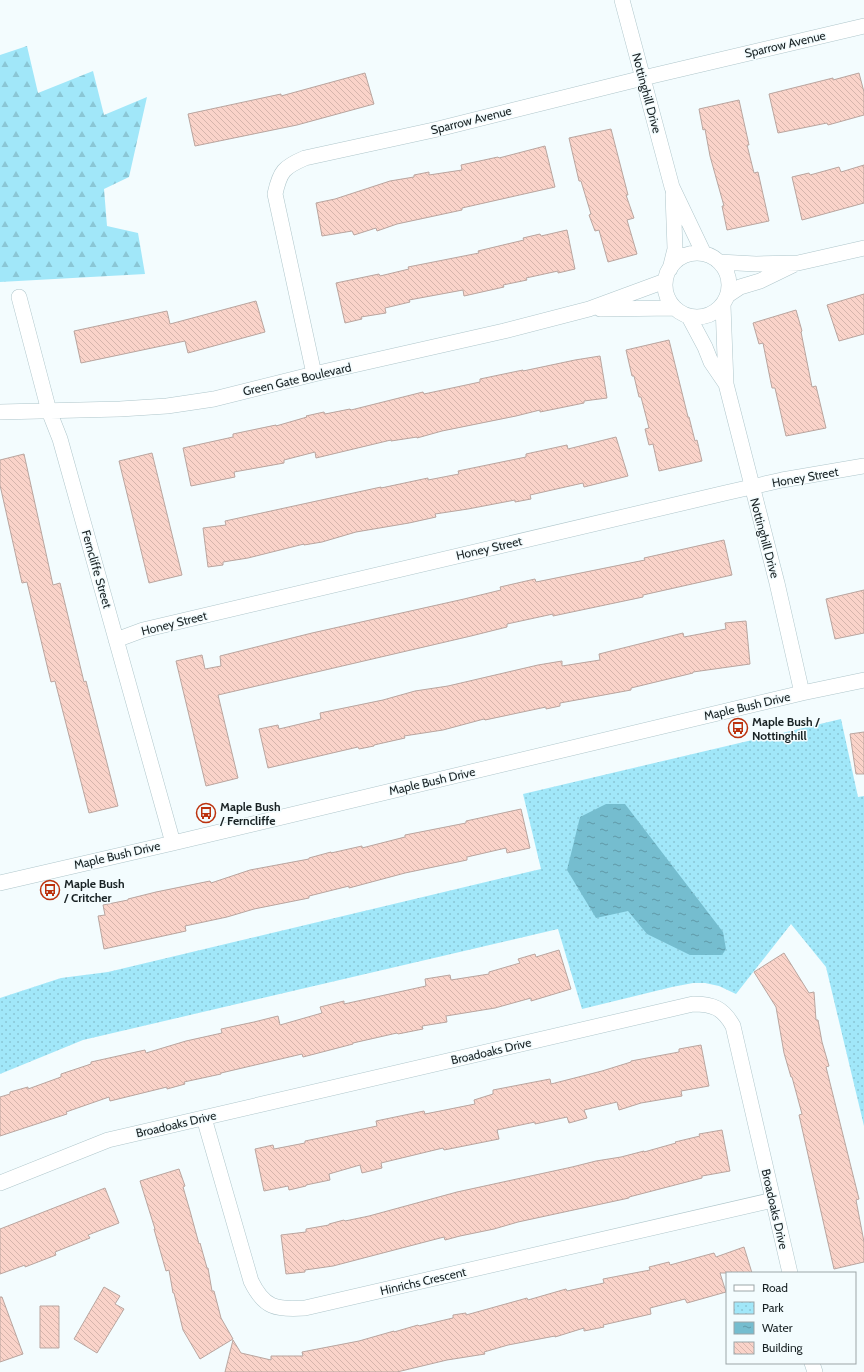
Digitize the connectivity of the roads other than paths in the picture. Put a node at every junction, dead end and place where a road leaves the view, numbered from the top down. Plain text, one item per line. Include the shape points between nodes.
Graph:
1 (622, 0) edge
2 (864, 26) edge
3 (643, 78) junction
4 (672, 187) junction
5 (864, 248) edge
6 (704, 254) junction
7 (719, 262) junction
8 (798, 263) junction
9 (668, 275) junction
10 (19, 297) dead end
11 (725, 300) junction
12 (674, 308) junction
13 (589, 309) junction
14 (690, 317) junction
15 (314, 374) junction
16 (726, 384) junction
17 (49, 411) junction
18 (0, 412) edge
19 (864, 466) edge
20 (752, 487) junction
21 (116, 640) junction
22 (864, 680) edge
23 (802, 693) junction
24 (174, 843) junction
25 (0, 882) edge
26 (204, 1118) junction
27 (0, 1183) edge
28 (772, 1200) junction
29 (790, 1272) edge

1 - 3 street, Nottinghill Drive
2 - 3 street, Sparrow Avenue
3 - 4 street, Nottinghill Drive
3 - 15 street, Sparrow Avenue via 305,158 289,165 279,178 275,194
4 - 6 street, Nottinghill Drive
4 - 9 street, Nottinghill Drive via 675,249
5 - 8 street
6 - 7 street
6 - 9 street via 685,256 676,261
7 - 8 street
7 - 11 street via 728,277 729,286
8 - 11 street via 760,281 740,287
9 - 12 street via 667,296
9 - 13 street, Green Gate Boulevard
10 - 17 street, Ferncliffe Street
11 - 14 street via 708,316
11 - 16 street, Nottinghill Drive
12 - 13 street, Green Gate Boulevard
12 - 14 street
13 - 15 street, Green Gate Boulevard
14 - 16 street, Nottinghill Drive via 711,362
15 - 17 street, Green Gate Boulevard via 214,399 167,406
16 - 20 street, Nottinghill Drive
17 - 18 street, Green Gate Boulevard
17 - 21 street, Ferncliffe Street via 60,439
19 - 20 street, Honey Street
20 - 21 street, Honey Street via 143,630
20 - 23 street, Nottinghill Drive
21 - 24 street, Ferncliffe Street
22 - 23 street, Maple Bush Drive
23 - 24 street, Maple Bush Drive
24 - 25 street, Maple Bush Drive
26 - 27 street, Broadoaks Drive via 108,1140
26 - 28 street, Hinrichs Crescent via 250,1281 257,1295 270,1305 287,1309 305,1308
26 - 28 street, Broadoaks Drive via 693,1004 706,1004 718,1008 733,1026
28 - 29 street, Broadoaks Drive

